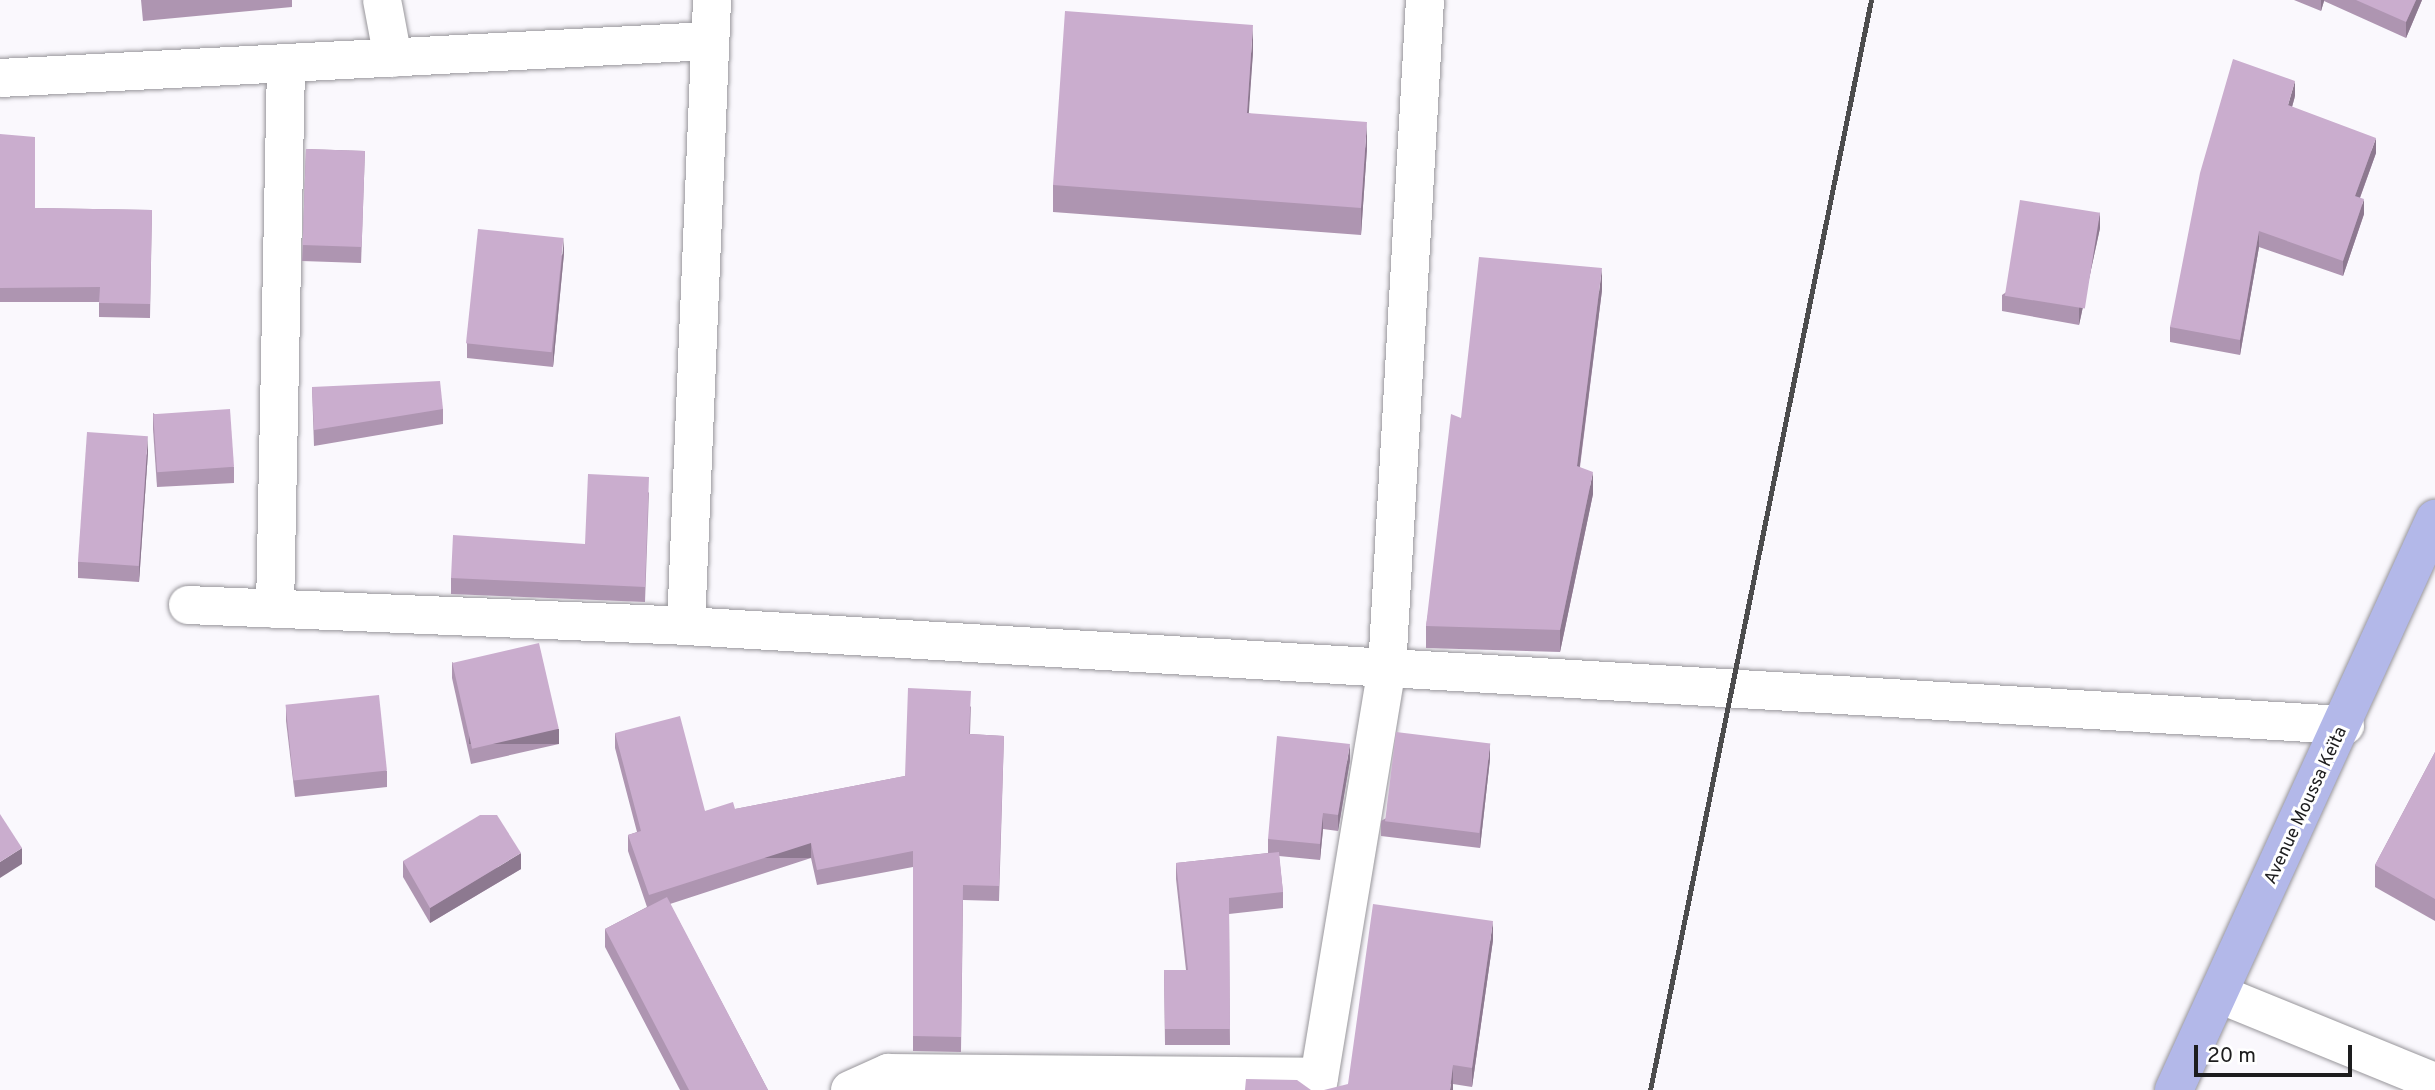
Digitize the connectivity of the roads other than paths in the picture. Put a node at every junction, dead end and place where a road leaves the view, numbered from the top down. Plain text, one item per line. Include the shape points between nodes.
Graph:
1 (382, 0) edge
2 (712, 0) edge
3 (1425, 0) edge
4 (709, 41) junction
5 (393, 58) junction
6 (286, 64) junction
7 (0, 78) edge
8 (2435, 519) edge
9 (188, 605) dead end
10 (275, 609) junction
11 (686, 626) junction
12 (1387, 669) junction
13 (2345, 725) junction
14 (2219, 994) junction
15 (2435, 1082) edge
16 (1318, 1083) edge
17 (850, 1090) edge
18 (2174, 1090) edge

1 - 5 street
2 - 4 street
3 - 12 street
4 - 5 street
4 - 11 street
5 - 6 street
6 - 7 street
6 - 10 street
8 - 13 main road, Avenue Moussa Keïta
9 - 10 street
10 - 11 street
11 - 12 street
12 - 13 street
12 - 16 street
13 - 14 main road, Avenue Moussa Keïta
14 - 15 street
14 - 18 main road, Avenue Moussa Keïta
16 - 17 street via 888,1073

